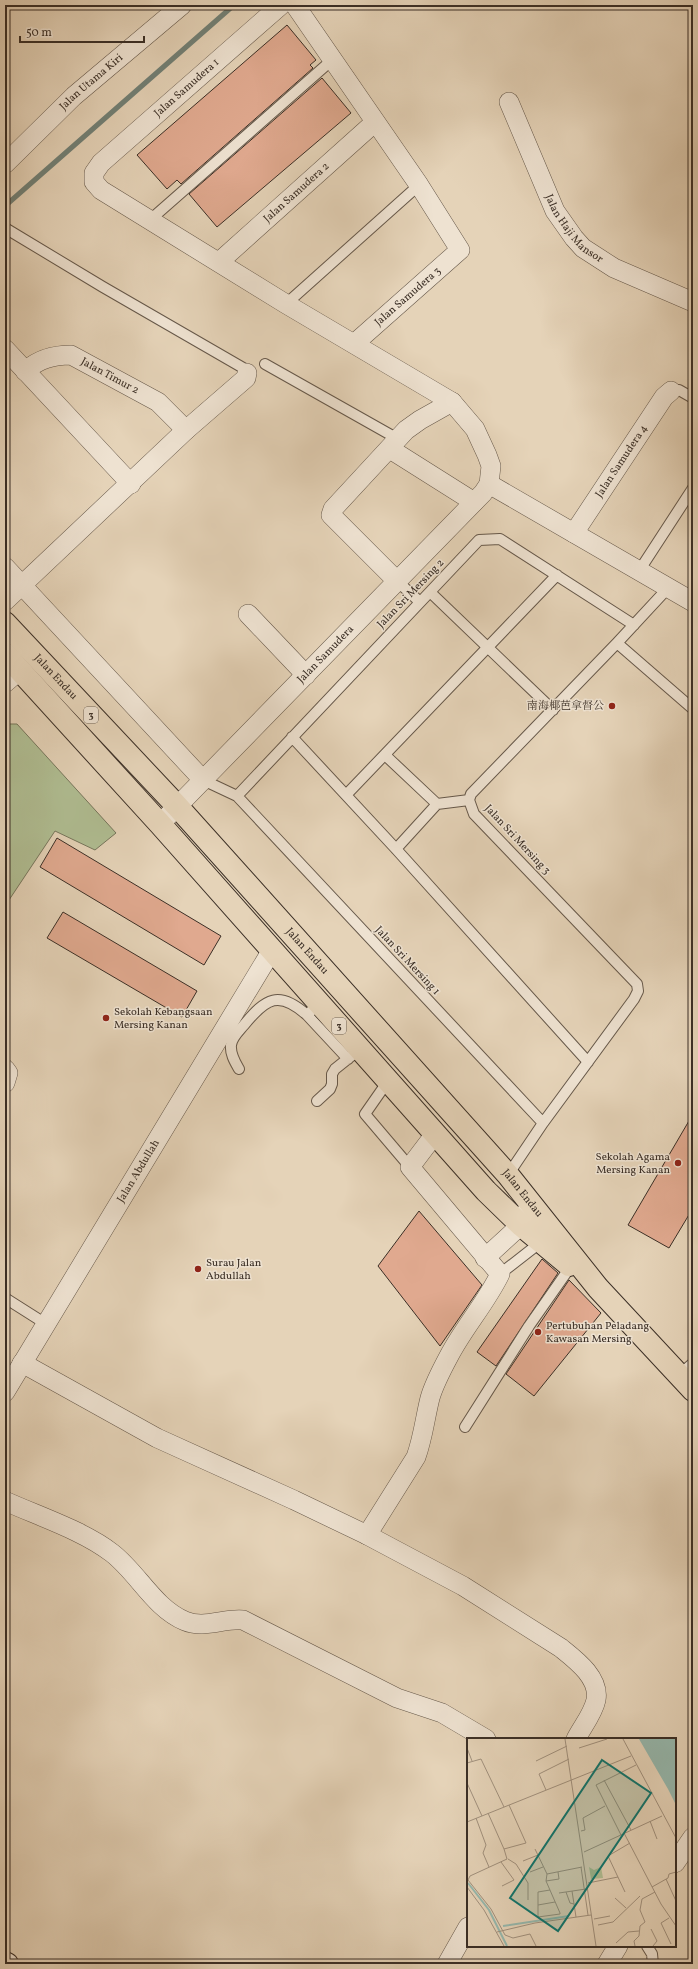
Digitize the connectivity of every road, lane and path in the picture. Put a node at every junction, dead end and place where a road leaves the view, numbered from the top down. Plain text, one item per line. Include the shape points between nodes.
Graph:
1 (182, 5) edge
2 (281, 5) edge
3 (295, 5) edge
4 (332, 60) junction
5 (509, 102) dead end
6 (374, 123) junction
7 (5, 164) edge
8 (419, 185) junction
9 (150, 220) junction
10 (5, 228) edge
11 (219, 262) junction
12 (693, 302) edge
13 (286, 304) junction
14 (355, 343) junction
15 (5, 349) edge
16 (265, 364) dead end
17 (25, 371) junction
18 (247, 374) joint
19 (671, 391) joint
20 (693, 398) edge
21 (452, 402) junction
22 (186, 430) junction
23 (394, 444) junction
24 (131, 484) junction
25 (489, 484) junction
26 (693, 488) edge
27 (474, 502) junction
28 (574, 533) junction
29 (5, 567) edge
30 (639, 571) junction
31 (557, 575) junction
32 (397, 581) junction
33 (21, 585) junction
34 (668, 588) junction
35 (430, 592) junction
36 (5, 601) edge
37 (420, 602) junction
38 (693, 602) edge
39 (248, 614) dead end
40 (5, 623) edge
41 (634, 625) junction
42 (617, 643) junction
43 (488, 648) junction
44 (5, 654) edge
45 (306, 675) junction
46 (12, 676) edge
47 (693, 709) edge
48 (553, 710) junction
49 (292, 737) junction
50 (384, 755) junction
51 (203, 780) junction
52 (346, 795) junction
53 (236, 796) junction
54 (469, 800) junction
55 (437, 804) junction
56 (177, 806) junction
57 (160, 824) junction
58 (396, 849) junction
59 (272, 950) junction
60 (313, 1009) junction
61 (354, 1054) junction
62 (588, 1062) junction
63 (5, 1069) edge
64 (239, 1069) dead end
65 (388, 1081) junction
66 (5, 1084) edge
67 (318, 1100) dead end
68 (543, 1123) junction
69 (435, 1134) junction
70 (410, 1167) junction
71 (508, 1175) junction
72 (531, 1202) junction
73 (521, 1225) junction
74 (541, 1242) junction
75 (485, 1258) junction
76 (570, 1266) junction
77 (500, 1274) junction
78 (598, 1288) junction
79 (5, 1298) edge
80 (46, 1324) junction
81 (22, 1363) junction
82 (688, 1376) edge
83 (5, 1392) edge
84 (465, 1427) dead end
85 (5, 1501) edge
86 (367, 1535) junction
87 (484, 1738) edge
88 (577, 1738) edge
89 (693, 1836) edge
90 (676, 1862) edge
91 (467, 1929) edge
92 (617, 1947) edge
93 (648, 1947) edge
94 (447, 1964) edge
95 (607, 1964) edge
96 (653, 1964) edge

1 - 7 street, Jalan Utama Kiri via 74,96
2 - 9 street, Jalan Samudera 1 via 101,163 94,173 94,182 100,190
3 - 4 street
4 - 6 street
4 - 9 lane
5 - 12 street, Jalan Haji Mansor via 555,211 583,248 623,273
6 - 8 street
6 - 11 street, Jalan Samudera 2
8 - 13 lane
8 - 14 street, Jalan Samudera 3 via 460,250
9 - 11 street
10 - 18 lane via 103,288 245,369
11 - 13 street
13 - 14 street
14 - 21 street
15 - 17 street
16 - 23 lane
17 - 22 street, Jalan Timur 2 via 44,358 71,355 158,402
17 - 24 street
18 - 22 street via 246,378
19 - 20 lane via 679,390
19 - 28 street, Jalan Samudera 4 via 664,397
21 - 23 street via 420,420
21 - 25 street via 475,429 484,446 491,466
22 - 24 street
23 - 27 street
23 - 32 street via 333,509 331,515
24 - 33 street
25 - 27 street, Jalan Samudera
25 - 28 street
26 - 30 lane
27 - 32 street, Jalan Samudera
28 - 30 street
29 - 33 street
30 - 34 street
31 - 35 lane, Jalan Sri Mersing 2 via 500,539 479,540
31 - 41 lane, Jalan Sri Mersing 2
31 - 43 lane
32 - 37 lane
32 - 45 street, Jalan Samudera
33 - 36 street
33 - 51 street
34 - 38 street
34 - 41 lane
35 - 37 lane, Jalan Sri Mersing 2
35 - 43 lane
37 - 49 lane, Jalan Sri Mersing 2
39 - 45 street
40 - 56 highway, Jalan Endau / 3
41 - 42 lane
42 - 47 lane
42 - 48 lane
43 - 48 lane
43 - 50 lane
44 - 46 highway, Jalan Endau
45 - 51 street, Jalan Samudera
46 - 57 highway, Jalan Endau / 3
48 - 54 lane via 471,794
49 - 52 lane
49 - 53 lane, Jalan Sri Mersing 2
50 - 52 lane
50 - 55 lane
51 - 53 lane, Jalan Sri Mersing 1
51 - 56 street, Jalan Samudera
52 - 58 lane
53 - 68 lane, Jalan Sri Mersing 1
54 - 55 lane
54 - 62 lane, Jalan Sri Mersing 3 via 474,814 637,984 638,990 634,999
55 - 58 lane
56 - 57 street, Jalan Samudera
56 - 71 highway, Jalan Endau / 3
57 - 59 highway, Jalan Endau / 3
58 - 62 lane
59 - 60 highway, Jalan Endau / 3
59 - 80 street, Jalan Abdullah
60 - 61 highway, Jalan Endau / 3
60 - 64 lane via 282,1000 272,1001 256,1010 232,1039 231,1047
61 - 65 highway, Jalan Endau / 3
61 - 67 lane via 335,1069 330,1089
62 - 68 lane
63 - 66 street via 8,1073
65 - 69 highway, Jalan Endau / 3
65 - 70 lane via 365,1114
68 - 71 lane
69 - 70 street
69 - 73 highway, Jalan Endau / 3 via 486,1192
70 - 75 street
71 - 72 highway, Jalan Endau / 3
72 - 73 street
72 - 78 highway, Jalan Endau / 3
73 - 74 highway, Jalan Endau / 3
73 - 75 street
74 - 76 highway, Jalan Endau / 3
74 - 77 lane
75 - 77 street
76 - 78 highway, Jalan Endau / 3
76 - 84 lane
77 - 86 street via 449,1356 430,1397 422,1443 416,1457
78 - 82 highway, Jalan Endau / 3
79 - 80 lane
80 - 81 street, Jalan Abdullah
81 - 83 street, Jalan Abdullah
81 - 86 street via 157,1438
85 - 87 street via 93,1540 112,1552 158,1602 186,1622 213,1624 235,1619 243,1620 397,1698 442,1713
86 - 88 street via 463,1586 575,1659 586,1670 596,1689 596,1700
89 - 90 street
91 - 94 street
92 - 95 street
93 - 96 lane via 652,1954

